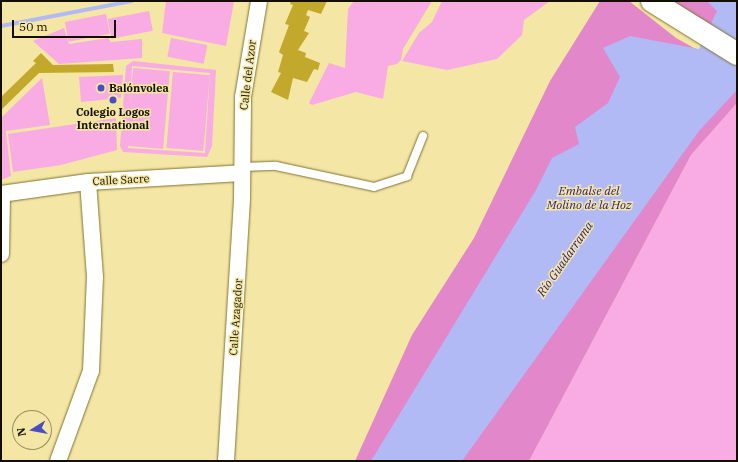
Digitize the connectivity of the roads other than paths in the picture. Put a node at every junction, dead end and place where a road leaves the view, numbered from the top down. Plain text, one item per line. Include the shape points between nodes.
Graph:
1 (259, 1) edge
2 (658, 6) edge
3 (737, 54) edge
4 (423, 136) dead end
5 (242, 170) junction
6 (88, 182) junction
7 (1, 194) edge
8 (1, 254) edge
9 (58, 461) edge
10 (226, 461) edge

1 - 5 street, Calle del Azor via 243,97
2 - 3 street
4 - 5 lane via 407,176 374,187 276,166
5 - 6 street, Calle Sacre
5 - 10 street, Calle Azagador
6 - 7 street, Calle Sacre
6 - 9 street via 95,276 91,371
7 - 8 street

